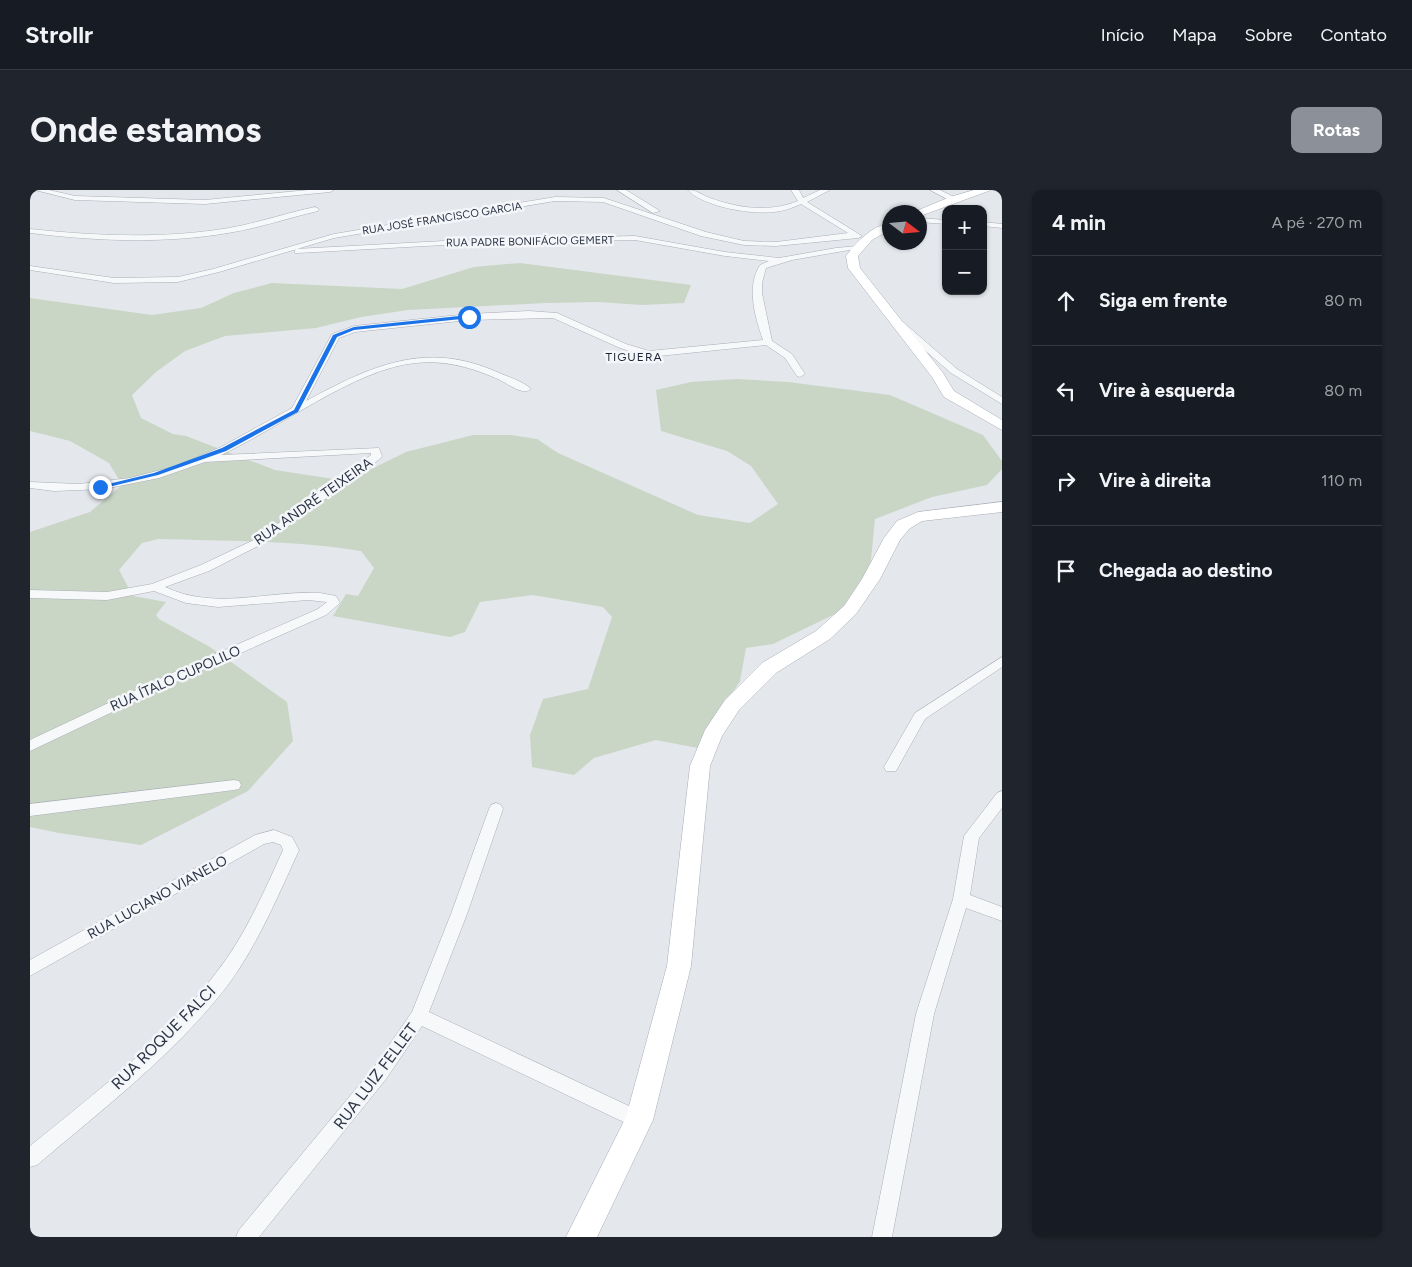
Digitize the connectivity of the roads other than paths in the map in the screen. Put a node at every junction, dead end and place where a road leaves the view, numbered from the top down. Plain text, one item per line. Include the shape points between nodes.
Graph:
1 (101, 190) edge
2 (330, 190) edge
3 (621, 190) edge
4 (692, 190) edge
5 (795, 190) edge
6 (826, 190) edge
7 (934, 190) edge
8 (986, 190) edge
9 (40, 191) edge
10 (75, 198) junction
11 (954, 199) junction
12 (802, 202) junction
13 (315, 209) dead end
14 (927, 209) edge
15 (927, 221) edge
16 (942, 222) edge
17 (987, 224) edge
18 (1002, 226) edge
19 (685, 227) junction
20 (882, 230) edge
21 (30, 231) edge
22 (346, 233) junction
23 (859, 240) junction
24 (355, 248) junction
25 (281, 252) junction
26 (778, 260) junction
27 (30, 268) edge
28 (888, 314) junction
29 (768, 342) junction
30 (800, 374) dead end
31 (526, 389) dead end
32 (1002, 401) edge
33 (296, 411) junction
34 (1002, 426) edge
35 (198, 459) junction
36 (30, 485) edge
37 (1002, 507) edge
38 (155, 587) junction
39 (30, 594) edge
40 (1002, 661) edge
41 (34, 740) edge
42 (891, 767) dead end
43 (234, 785) dead end
44 (1002, 797) edge
45 (496, 809) dead end
46 (30, 810) edge
47 (287, 841) joint
48 (961, 899) junction
49 (1002, 914) edge
50 (30, 969) edge
51 (419, 1016) junction
52 (639, 1120) junction
53 (30, 1158) edge
54 (246, 1237) edge
55 (581, 1237) edge
56 (882, 1237) edge

1 - 10 street
2 - 10 street via 205,202
3 - 19 street
4 - 12 street via 706,199 758,211 781,210
5 - 12 street
6 - 12 street
7 - 11 street
8 - 11 main road
9 - 10 street
11 - 14 main road
12 - 23 street
13 - 21 street via 219,232 89,237
15 - 16 street
17 - 18 street
19 - 22 street, RUA JOSÉ FRANCISCO GARCIA via 604,200 580,198 555,199
19 - 23 street, RUA JOSÉ FRANCISCO GARCIA via 744,243
20 - 23 main road
22 - 24 street via 343,243
22 - 25 street, RUA JOSÉ FRANCISCO GARCIA
23 - 26 street
23 - 28 main road via 852,256 854,268
24 - 25 street, RUA PADRE BONIFÁCIO GEMERT
24 - 26 street, RUA PADRE BONIFÁCIO GEMERT via 635,238
25 - 27 street, RUA JOSÉ FRANCISCO GARCIA via 200,275 145,282 82,278
26 - 29 street via 763,266 757,279 761,320
28 - 32 street via 954,371
28 - 34 main road via 949,394
29 - 30 street via 789,356
29 - 33 street via 638,353 554,315 529,314 354,329 334,336
31 - 33 street via 481,367 429,359 381,369 342,385
33 - 35 street via 224,450
35 - 36 street via 156,474 100,487 57,489
35 - 38 street, RUA ANDRÉ TEIXEIRA via 370,449 377,456 264,539 205,568
37 - 52 main road via 918,517 903,525 850,610 823,635 769,668 732,705 712,735 700,766 679,966
38 - 39 street via 107,596
38 - 41 street, RUA ÍTALO CUPOLILO via 181,599 209,604 310,596 332,599 334,603 322,612
40 - 42 street via 920,716
43 - 46 street
44 - 48 street via 972,836
45 - 51 street, RUA LUIZ FELLET
47 - 50 street, RUA LUCIANO VIANELO via 274,836 260,839
47 - 53 street, RUA ROQUE FALCI via 291,850 251,936 210,994 138,1067
48 - 49 street
48 - 56 street via 925,1014
51 - 52 street
51 - 54 street, RUA LUIZ FELLET via 380,1073
52 - 55 main road

